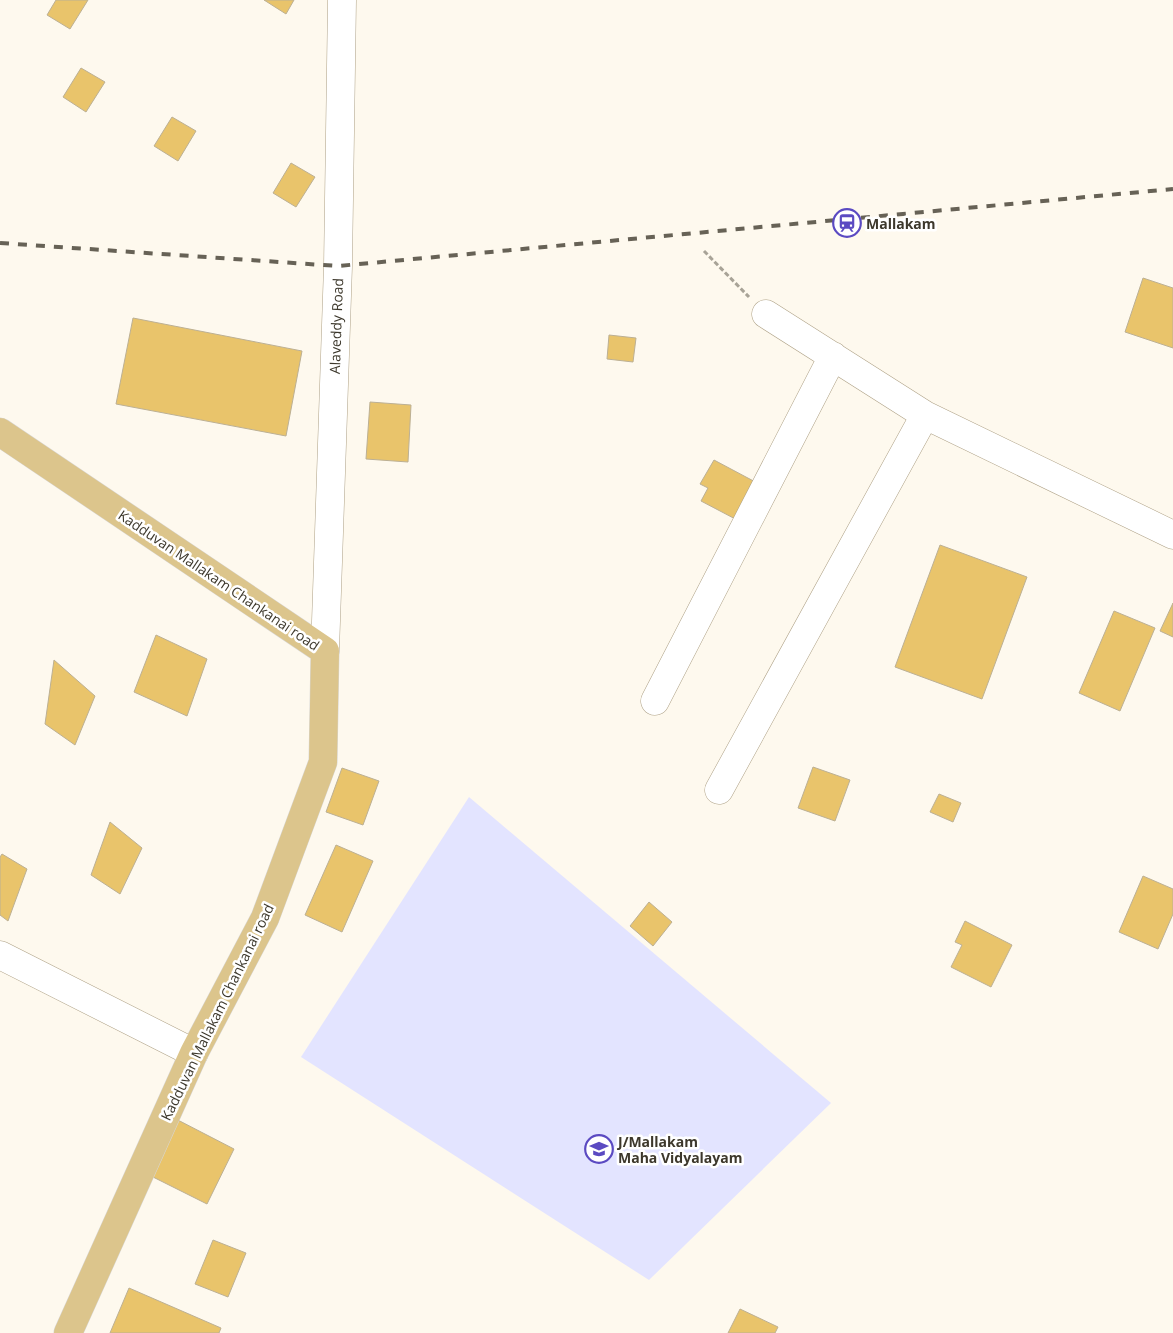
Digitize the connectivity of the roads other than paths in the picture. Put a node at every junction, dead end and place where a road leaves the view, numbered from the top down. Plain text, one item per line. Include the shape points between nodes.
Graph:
1 (342, 0) edge
2 (766, 314) road end
3 (833, 356) junction
4 (926, 415) junction
5 (0, 432) edge
6 (1173, 535) edge
7 (325, 651) junction
8 (655, 701) dead end
9 (719, 790) dead end
10 (0, 955) edge
11 (194, 1054) junction
12 (68, 1333) edge

1 - 7 street, Alaveddy Road
2 - 3 street
3 - 4 street
3 - 8 street
4 - 6 street
4 - 9 street
5 - 7 main road, Kadduvan Mallakam Chankanai road
7 - 11 main road, Kadduvan Mallakam Chankanai road via 323,762 265,918
10 - 11 street
11 - 12 main road, Kadduvan Mallakam Chankanai road

